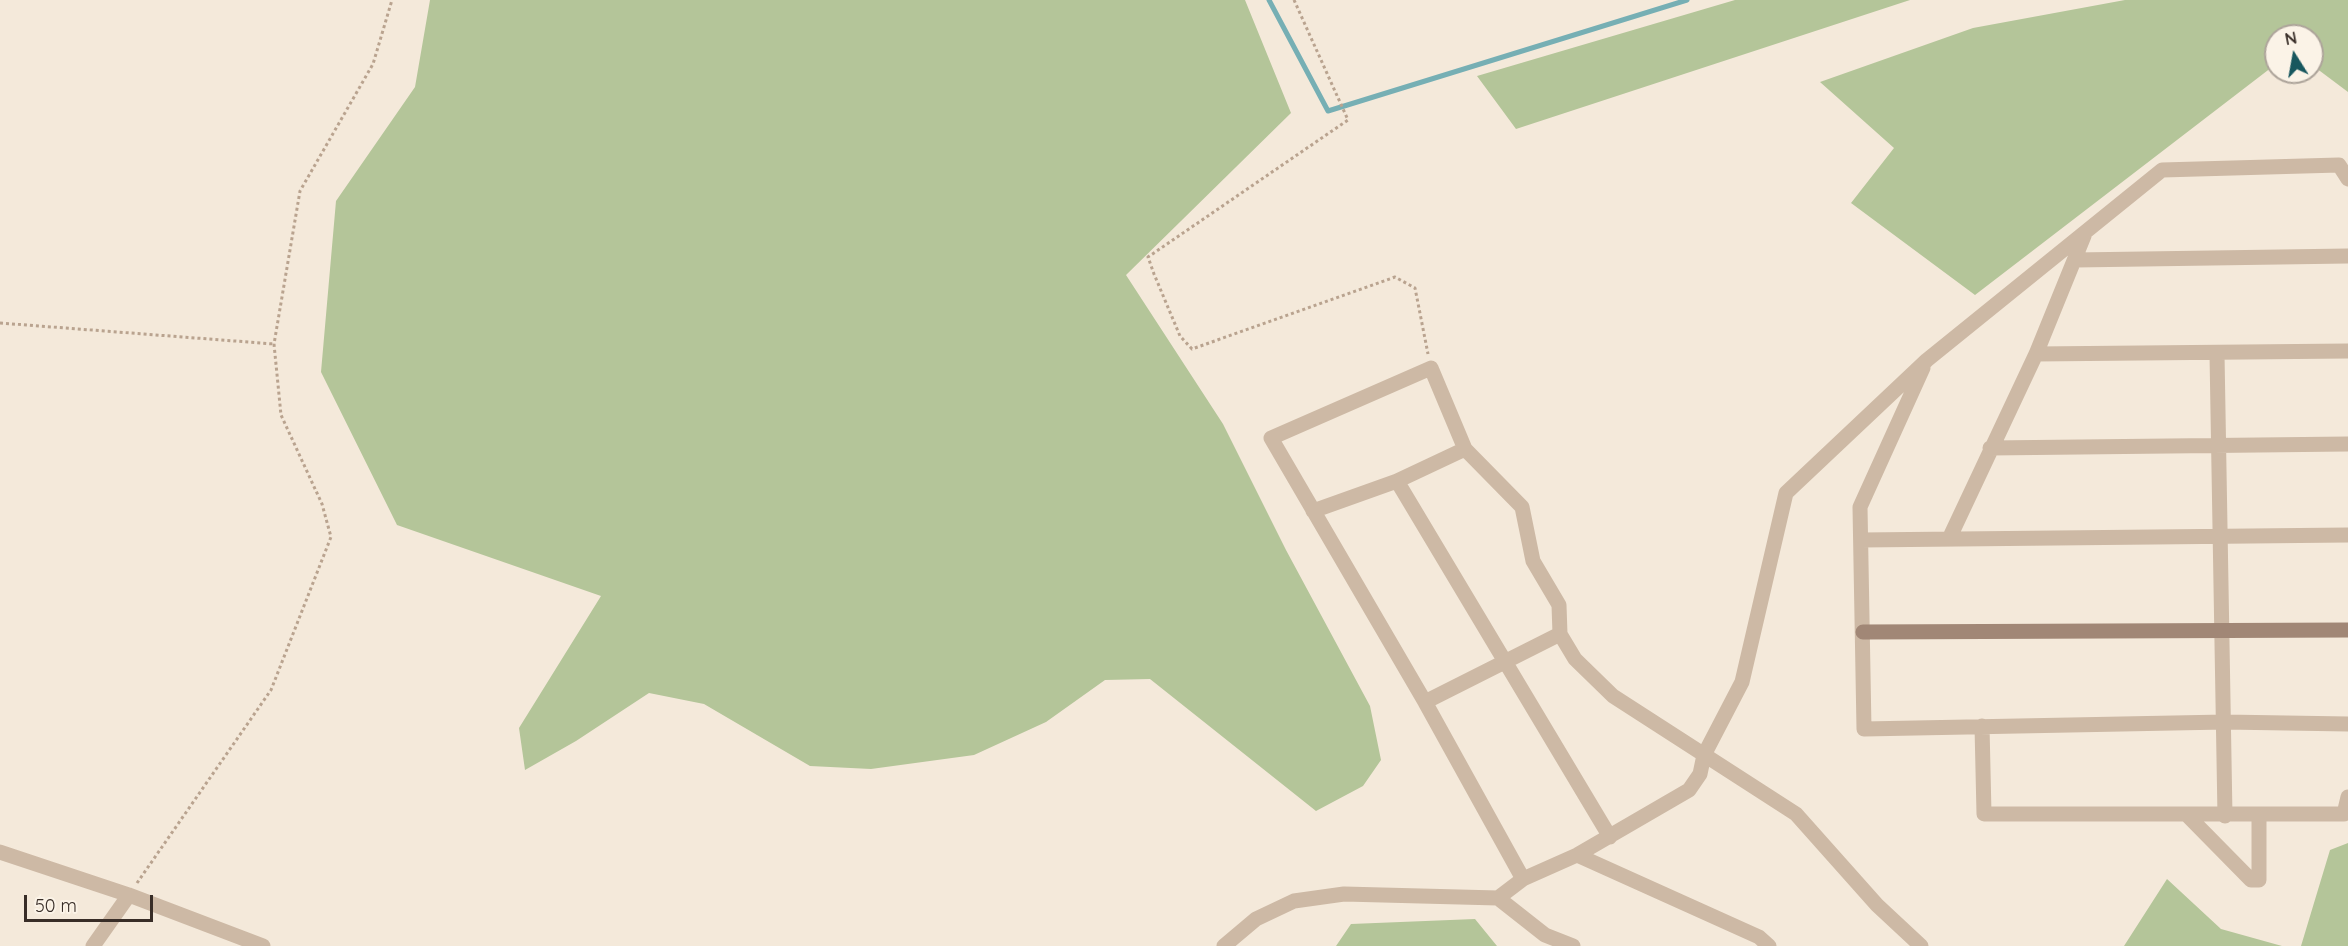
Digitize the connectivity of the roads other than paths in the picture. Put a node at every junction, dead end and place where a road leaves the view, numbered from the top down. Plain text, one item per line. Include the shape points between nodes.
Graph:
1 (2348, 179) edge
2 (2086, 233) junction
3 (2348, 256) edge
4 (2075, 260) junction
5 (2348, 351) edge
6 (2036, 354) junction
7 (2217, 354) junction
8 (1927, 360) junction
9 (2348, 444) edge
10 (2218, 445) junction
11 (1990, 448) junction
12 (1465, 450) junction
13 (1397, 481) junction
14 (1312, 511) junction
15 (2348, 535) edge
16 (2220, 537) junction
17 (1949, 539) junction
18 (1861, 540) junction
19 (2348, 630) edge
20 (2223, 631) junction
21 (1863, 632) junction
22 (1560, 634) junction
23 (1504, 660) junction
24 (1425, 702) junction
25 (2225, 722) junction
26 (2348, 724) edge
27 (1982, 726) junction
28 (1704, 755) junction
29 (2348, 797) edge
30 (2259, 815) junction
31 (2187, 816) junction
32 (2225, 816) junction
33 (1610, 837) junction
34 (0, 852) edge
35 (1576, 855) junction
36 (1523, 879) junction
37 (129, 895) junction
38 (1498, 898) junction
39 (93, 946) edge
40 (263, 946) edge
41 (1224, 946) edge
42 (1573, 946) edge
43 (1769, 946) edge
44 (1920, 946) edge

1 - 2 street via 2339,165 2163,170
2 - 4 street
2 - 8 street
3 - 4 street
4 - 6 street
5 - 7 street
6 - 7 street
6 - 11 street
7 - 10 street
8 - 18 street via 1860,507
8 - 28 street via 1786,493 1742,682
9 - 10 street
10 - 11 street
10 - 16 street
11 - 17 street
12 - 13 street
12 - 14 street via 1431,368 1271,438
12 - 22 street via 1522,507 1533,561 1559,605
13 - 14 street
13 - 23 street
14 - 24 street
15 - 16 street
16 - 17 street
16 - 20 street
17 - 18 street
18 - 21 street
19 - 20 street
20 - 21 street
20 - 25 street
21 - 27 street via 1864,729
22 - 23 street
22 - 28 street via 1575,659 1612,696
23 - 24 street
23 - 33 street
24 - 36 street
25 - 26 street
25 - 27 street
25 - 32 street
27 - 31 street via 1984,814
28 - 33 street via 1700,774 1689,790
28 - 44 street via 1796,814 1877,905
29 - 30 street via 2344,814
30 - 31 street via 2259,880 2251,880
30 - 32 street
31 - 32 street
33 - 35 street
34 - 37 street
35 - 36 street
35 - 43 street via 1759,937
36 - 38 street
37 - 39 street
37 - 40 street
38 - 41 street via 1344,894 1294,901 1256,919
38 - 42 street via 1545,935

